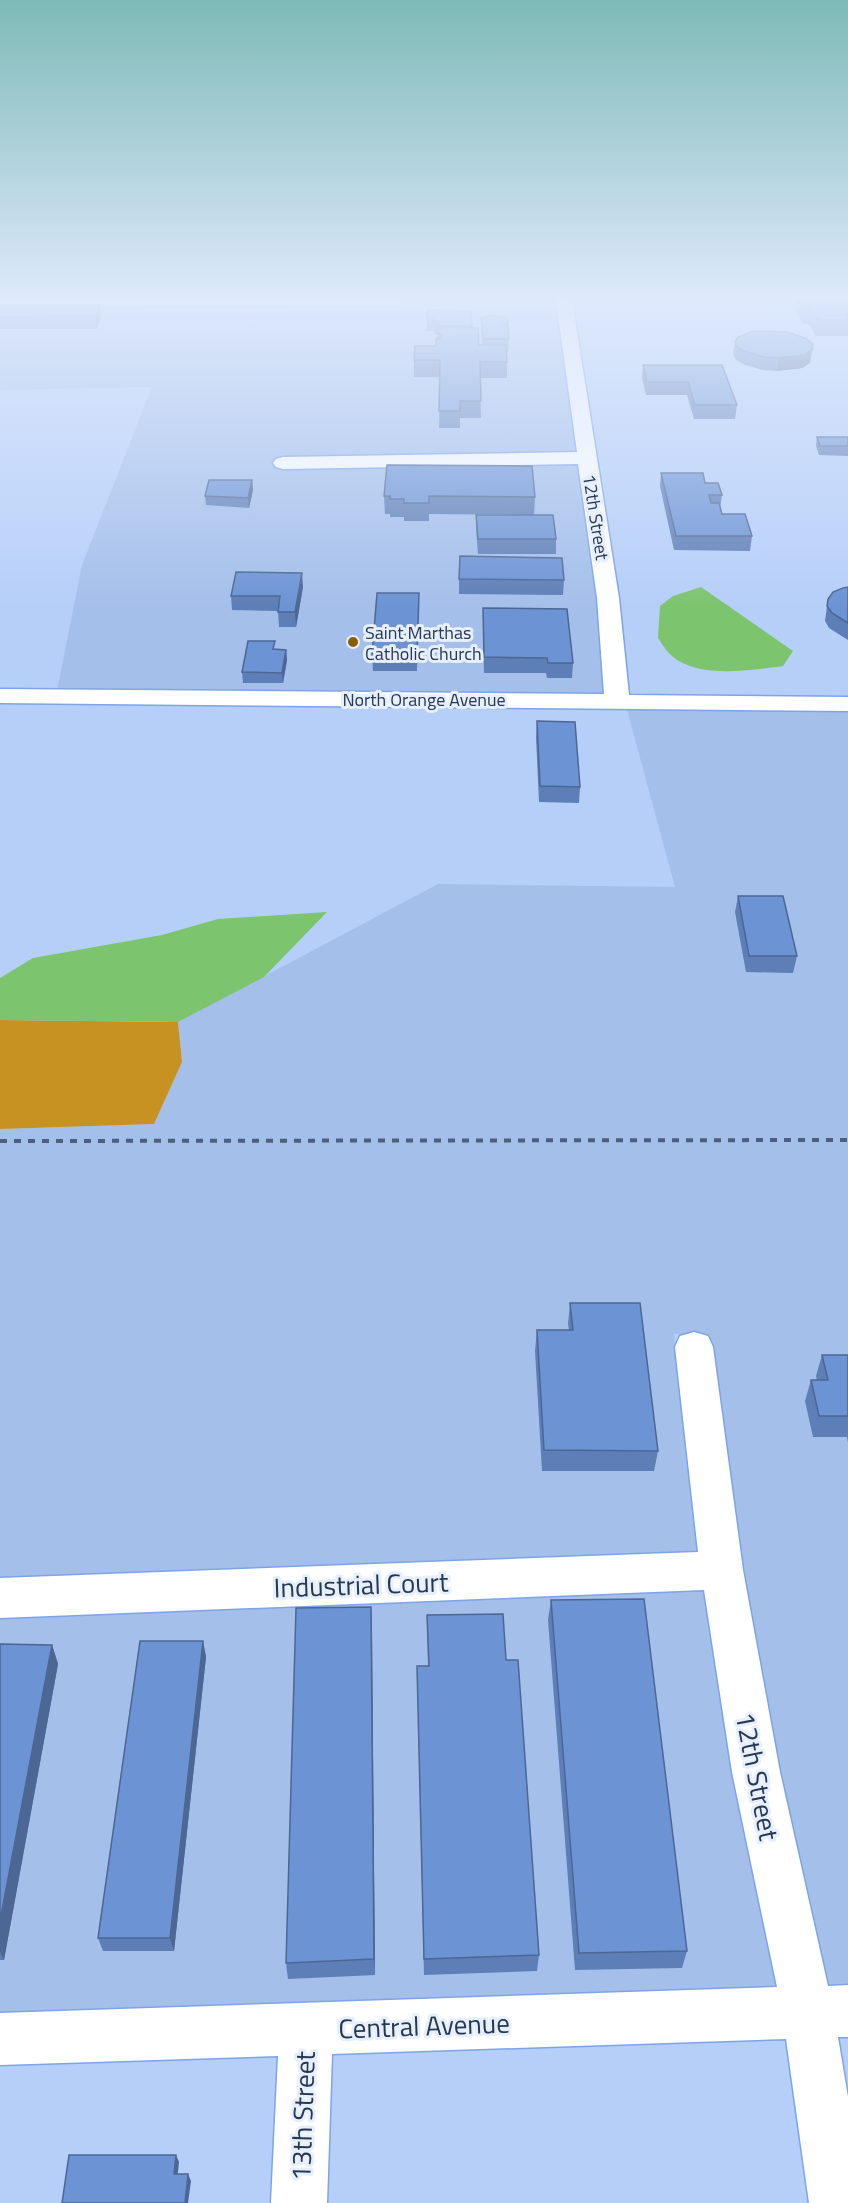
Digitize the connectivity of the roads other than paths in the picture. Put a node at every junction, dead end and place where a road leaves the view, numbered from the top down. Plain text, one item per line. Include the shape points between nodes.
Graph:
1 (579, 403) edge
2 (587, 458) junction
3 (283, 463) dead end
4 (0, 696) edge
5 (617, 700) junction
6 (848, 704) edge
7 (694, 1347) dead end
8 (722, 1570) junction
9 (0, 1598) edge
10 (828, 2011) edge
11 (306, 2029) junction
12 (0, 2039) edge
13 (299, 2203) edge
14 (837, 2203) edge

1 - 2 street, 12th Street
2 - 3 street
2 - 5 street, 12th Street via 608,598
4 - 5 street, North Orange Avenue
5 - 6 street, North Orange Avenue
7 - 8 street, 12th Street
8 - 9 street, Industrial Court
8 - 10 street, 12th Street via 756,1772
10 - 11 street, Central Avenue
10 - 14 street, 12th Street
11 - 12 street, Central Avenue
11 - 13 street, 13th Street

